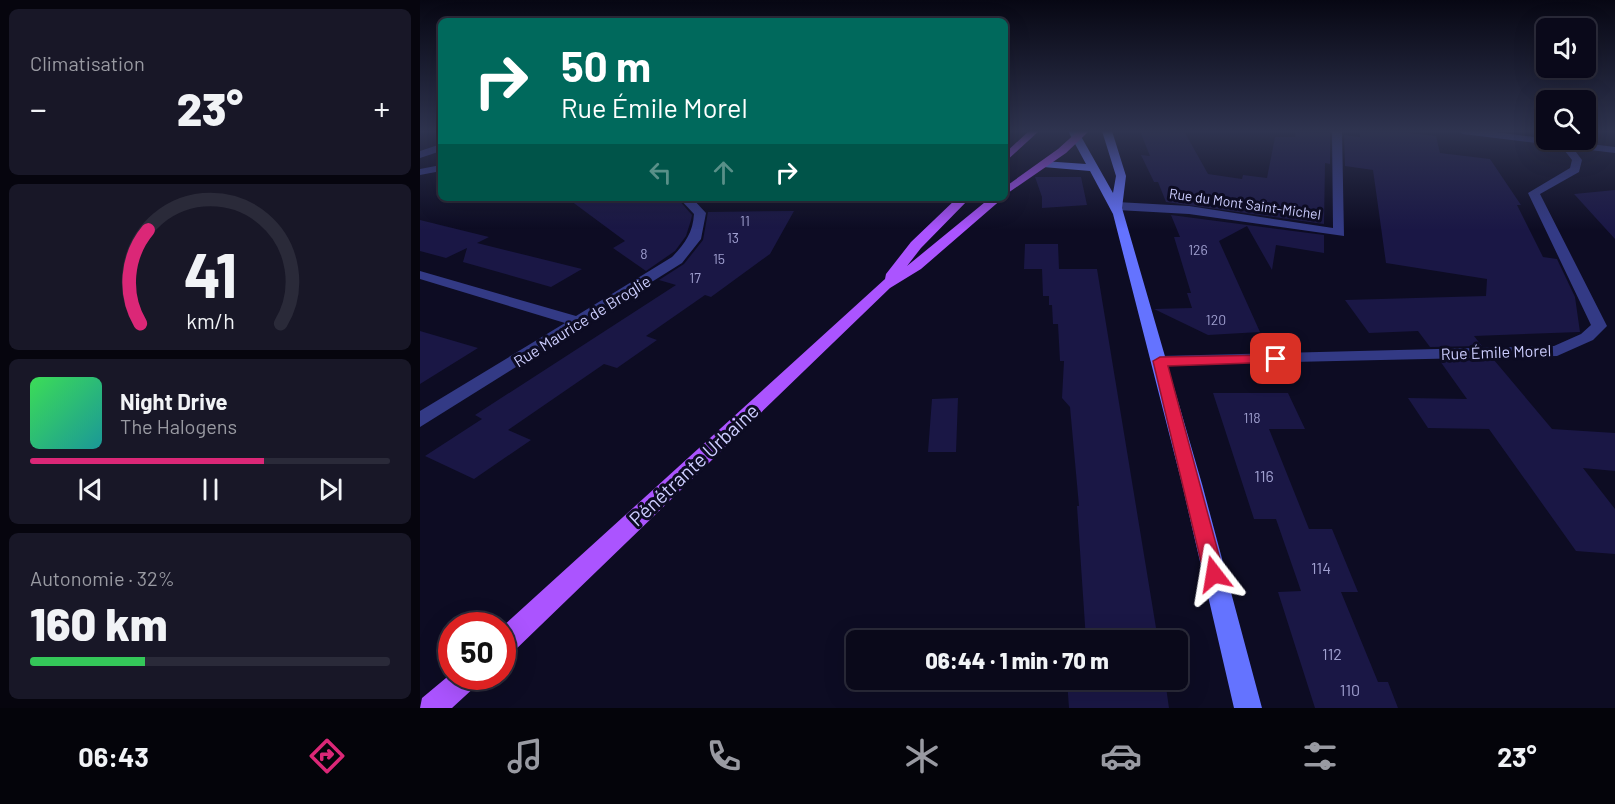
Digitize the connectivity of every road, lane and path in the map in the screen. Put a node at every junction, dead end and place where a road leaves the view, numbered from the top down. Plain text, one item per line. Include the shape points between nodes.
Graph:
1 (1043, 164) joint
2 (1090, 164) edge
3 (1117, 164) edge
4 (1338, 164) edge
5 (1577, 164) edge
6 (1092, 168) junction
7 (438, 169) edge
8 (420, 172) edge
9 (1008, 190) edge
10 (688, 201) edge
11 (961, 201) edge
12 (993, 201) edge
13 (1117, 206) junction
14 (420, 275) edge
15 (885, 285) junction
16 (580, 322) junction
17 (1160, 361) junction
18 (420, 420) edge
19 (516, 632) edge
20 (452, 690) edge
21 (432, 708) edge
22 (1248, 708) edge

1 - 6 main road
1 - 9 main road
2 - 6 main road
3 - 13 main road via 1120,176
4 - 13 street, Rue du Mont Saint-Michel via 1339,233 1189,210
5 - 17 street, Rue Émile Morel via 1575,170 1534,193 1599,326 1587,337 1557,351
6 - 13 main road
7 - 8 street
10 - 16 street, Rue Maurice de Broglie via 700,213 700,222 687,250 663,271
11 - 15 main road via 916,245
12 - 15 main road via 916,266
13 - 17 main road
14 - 16 street
15 - 19 main road, Pénétrante Urbaine
16 - 18 street, Rue Maurice de Broglie
17 - 22 main road
20 - 21 main road

